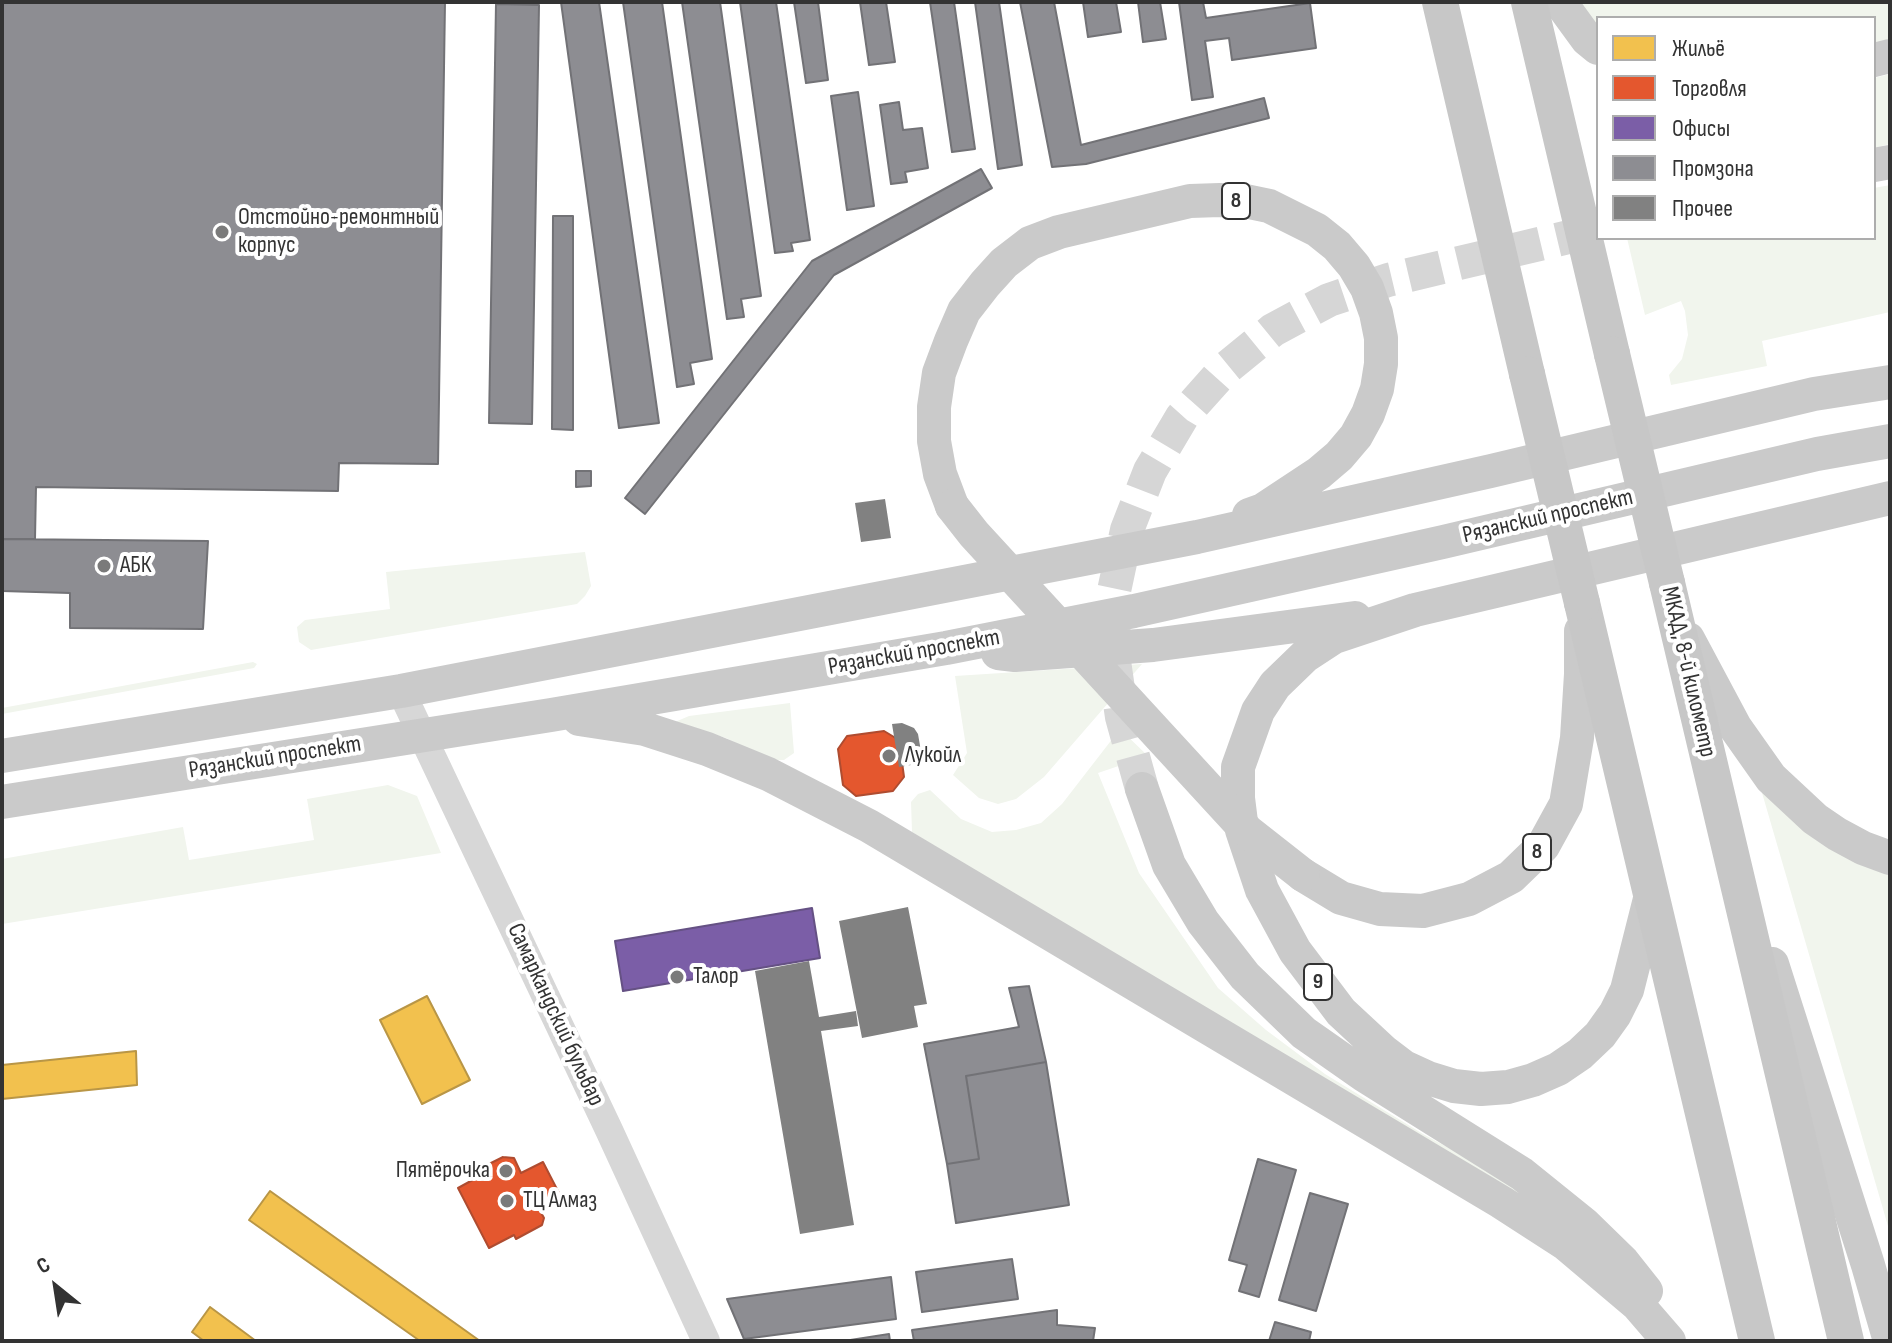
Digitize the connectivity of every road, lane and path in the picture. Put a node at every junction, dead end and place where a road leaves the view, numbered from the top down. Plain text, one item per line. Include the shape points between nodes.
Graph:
1 (1440, 2) edge
2 (1529, 2) edge
3 (1560, 2) edge
4 (1596, 46) edge
5 (1890, 382) edge
6 (1890, 441) edge
7 (1890, 498) edge
8 (1197, 537) junction
9 (1667, 583) junction
10 (1582, 603) junction
11 (1415, 610) junction
12 (946, 648) junction
13 (401, 691) junction
14 (551, 715) junction
15 (420, 735) junction
16 (2, 756) edge
17 (1715, 786) junction
18 (1142, 789) tunnel mouth
19 (2, 802) edge
20 (1890, 858) edge
21 (1651, 895) junction
22 (706, 1341) edge
23 (1669, 1341) edge
24 (1679, 1341) edge
25 (1757, 1341) edge
26 (1846, 1341) edge
27 (1890, 1341) edge

1 - 10 highway, bridge
2 - 9 highway, МКАД, 8-й километр, bridge
3 - 4 main road
5 - 8 main road, Рязанский проспект via 1814,394
6 - 12 main road, Рязанский проспект via 1134,611
7 - 11 main road
8 - 10 main road, 8, bridge via 1263,510 1339,456 1368,414 1381,364 1376,313 1354,266 1317,230 1269,206 1245,201 1190,201 1030,243 1004,263 964,311 939,373 934,441 952,506 974,534 1247,831 1341,898 1380,909 1423,911 1469,899 1511,877 1543,846 1566,804 1575,752
8 - 13 main road, Рязанский проспект
9 - 17 highway, МКАД, 8-й километр
9 - 20 main road via 1690,646 1735,727 1771,778 1837,834
10 - 21 highway
11 - 12 main road via 1153,645 1015,655
11 - 21 main road, 9 via 1334,637 1305,656 1258,711 1238,767 1242,830 1262,890 1295,951 1341,1012 1404,1067 1428,1078 1481,1089 1533,1080 1580,1054 1615,1014 1627,990
12 - 14 main road, Рязанский проспект
13 - 15 street, Самаркандский бульвар
13 - 16 main road, Рязанский проспект
14 - 15 main road, Рязанский проспект
14 - 23 main road via 645,729 707,749 869,826 1501,1202 1566,1244 1637,1304
15 - 19 main road, Рязанский проспект
15 - 22 street, Самаркандский бульвар
17 - 26 highway, МКАД, 8-й километр
17 - 27 main road
18 - 24 main road via 1169,865 1203,922 1245,976 1304,1033 1522,1174 1584,1224 1623,1262
21 - 25 highway

